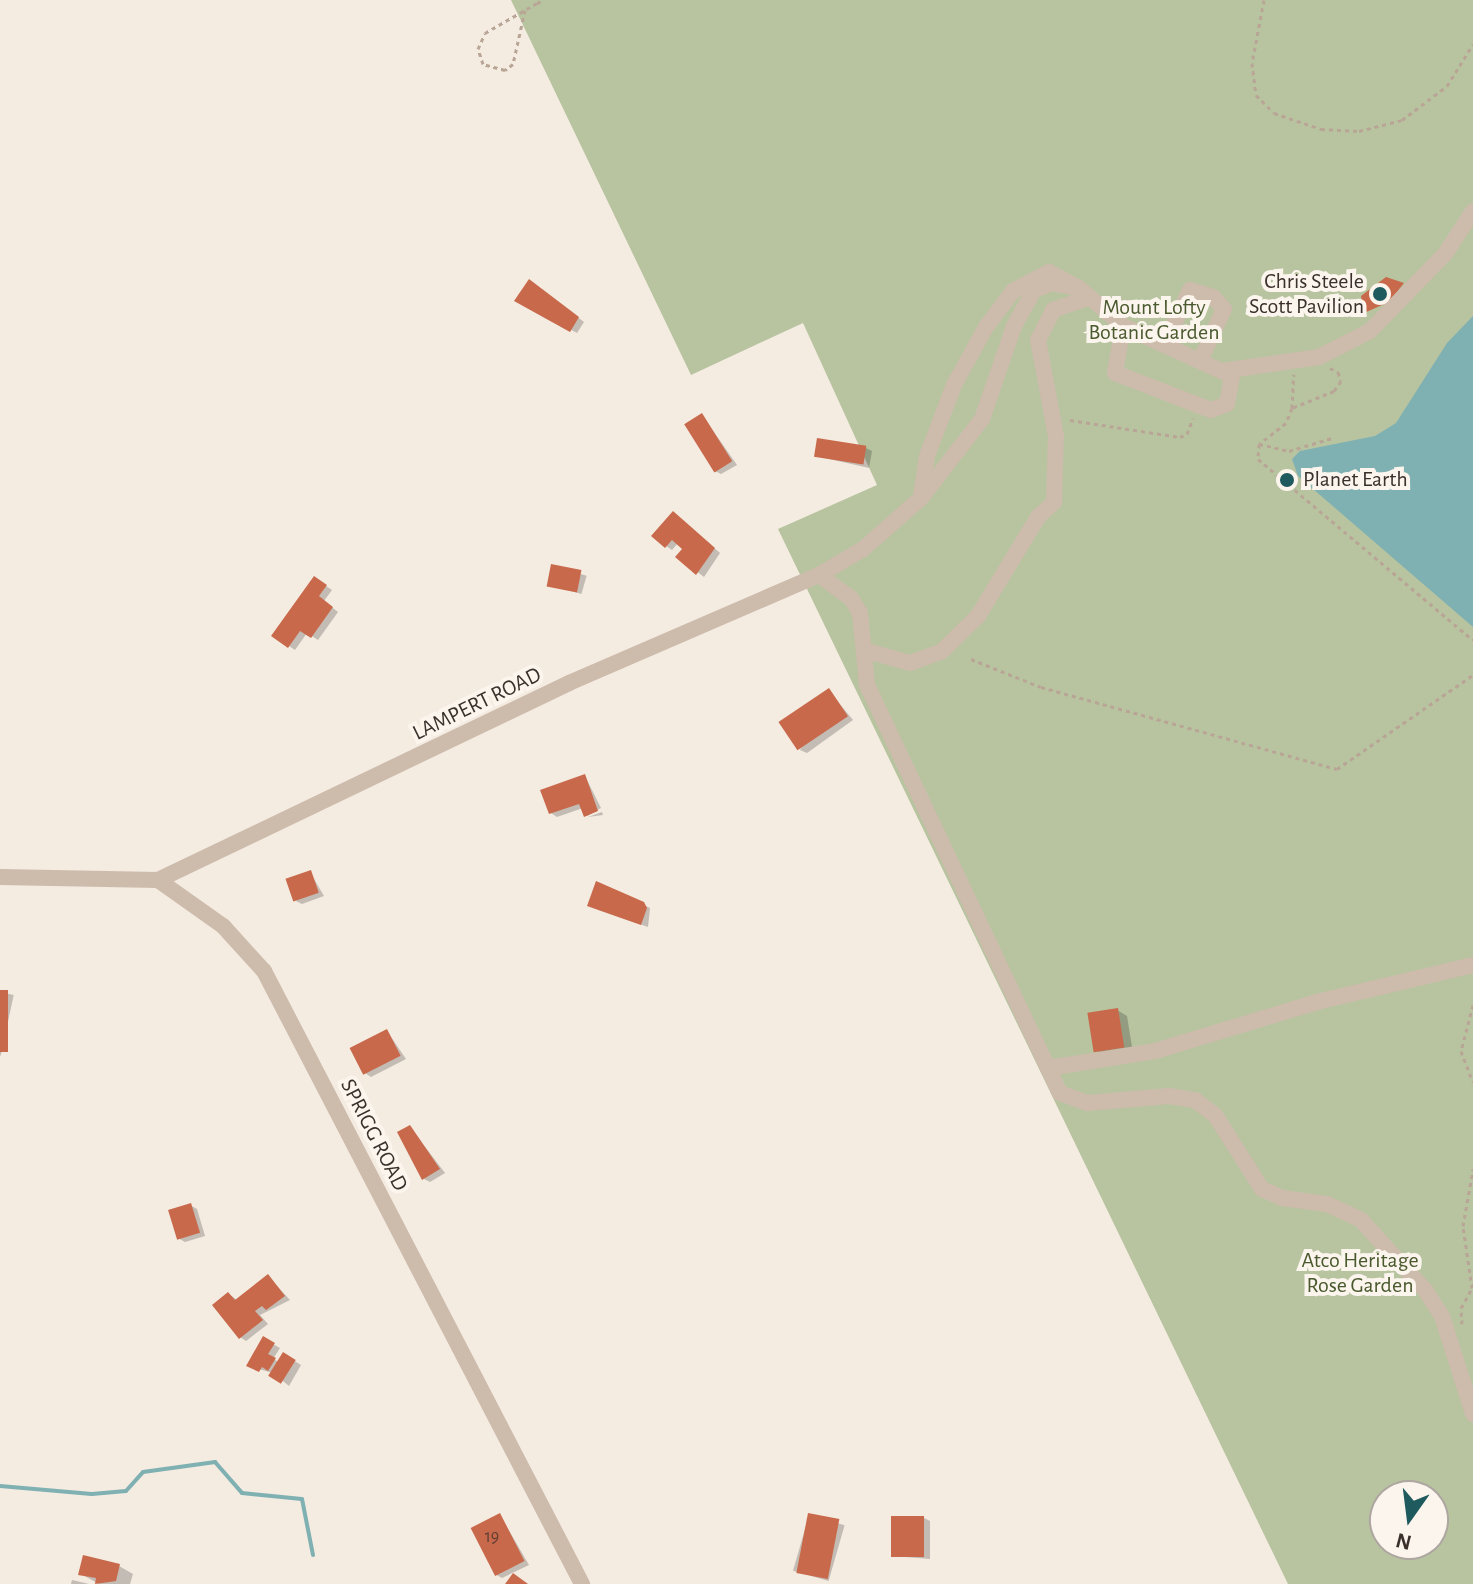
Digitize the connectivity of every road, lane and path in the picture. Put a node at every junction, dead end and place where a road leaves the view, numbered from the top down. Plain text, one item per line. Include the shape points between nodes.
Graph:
1 (544, 0) edge
2 (1264, 0) edge
3 (525, 10) junction
4 (1473, 44) edge
5 (1473, 211) edge
6 (1084, 292) junction
7 (1123, 326) junction
8 (1164, 345) junction
9 (1200, 361) junction
10 (1293, 363) junction
11 (1320, 366) dead end
12 (1222, 371) junction
13 (1196, 404) junction
14 (1292, 408) junction
15 (1054, 420) junction
16 (1332, 438) dead end
17 (1259, 444) junction
18 (921, 498) junction
19 (819, 575) junction
20 (1473, 640) edge
21 (867, 651) junction
22 (971, 659) dead end
23 (1473, 675) edge
24 (0, 877) edge
25 (158, 880) junction
26 (1473, 965) edge
27 (1473, 1005) edge
28 (1048, 1068) junction
29 (1473, 1082) edge
30 (1473, 1169) edge
31 (1472, 1261) edge
32 (1454, 1344) junction
33 (1473, 1414) edge
34 (582, 1584) edge

1 - 3 path
2 - 4 path via 1252,63 1256,95 1274,113 1321,129 1359,131 1402,120 1447,86
3 - 3 path via 513,64 505,70 483,64 478,49 485,33
5 - 10 street via 1445,254 1388,318 1334,352
6 - 7 street
6 - 15 street via 1053,310 1041,327 1038,352
6 - 18 street, LAMPERT ROAD via 1051,283 1028,298 988,408
6 - 18 street via 1049,272 1032,277 1001,305 954,385 927,456
7 - 8 street
7 - 13 street via 1115,373
8 - 9 street
8 - 9 street via 1190,290 1213,297 1224,309
9 - 12 street
10 - 12 street
10 - 14 path
11 - 14 path via 1338,372 1341,381 1334,391
12 - 13 street via 1232,376 1227,404 1211,410
13 - 15 path via 1187,434 1180,437 1086,420
14 - 17 path via 1286,423
15 - 21 street via 1054,502 1038,517 978,616 958,639 926,660 894,662
16 - 17 path via 1289,451
17 - 20 path via 1263,468
18 - 19 street, LAMPERT ROAD via 863,549
19 - 21 street via 857,605
19 - 25 street, LAMPERT ROAD via 569,683
21 - 28 street via 867,685
22 - 23 path via 1041,687 1337,769
24 - 25 street
25 - 34 street, SPRIGG ROAD via 223,926 264,971
26 - 28 street via 1321,1001 1155,1051
27 - 29 path via 1461,1051
28 - 32 street via 1060,1093 1074,1101 1169,1096 1205,1106 1262,1189 1282,1198 1327,1204 1361,1220 1425,1290
30 - 31 path via 1463,1226
31 - 32 path via 1472,1288 1461,1308 1462,1336
32 - 33 street

